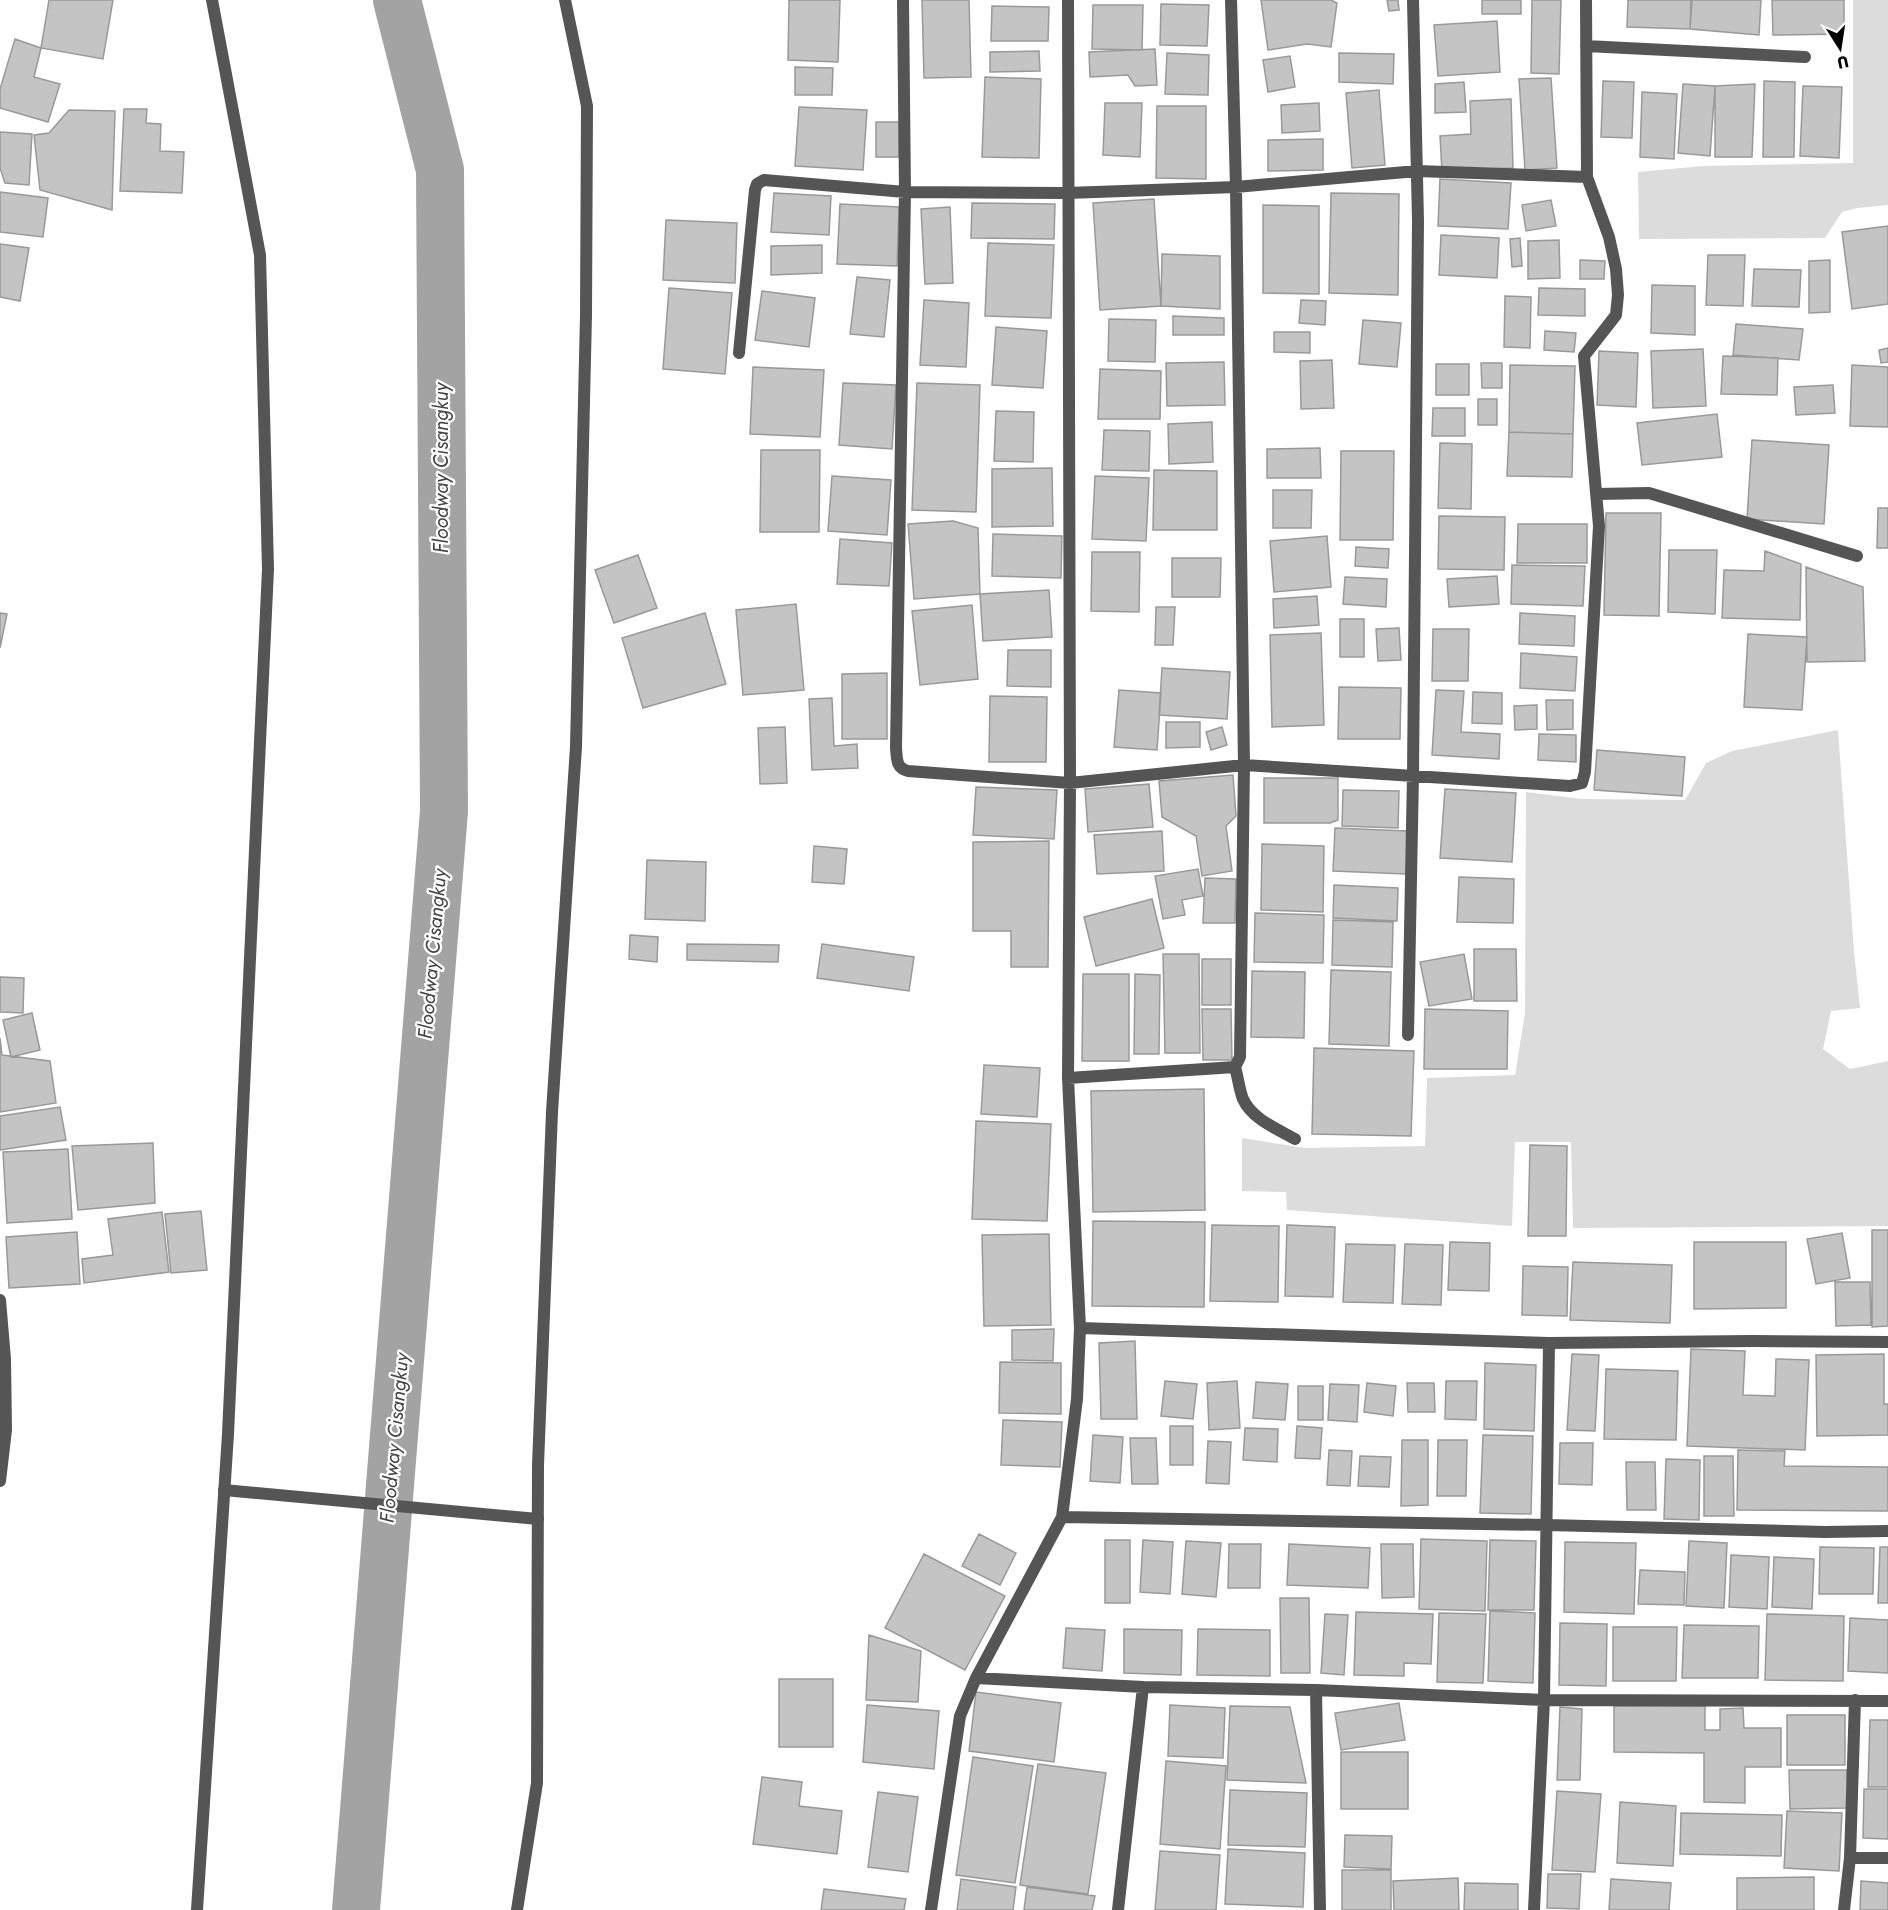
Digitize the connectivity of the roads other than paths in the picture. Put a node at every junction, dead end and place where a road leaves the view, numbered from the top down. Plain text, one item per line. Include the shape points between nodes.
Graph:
1 (212, 0) edge
2 (565, 0) edge
3 (903, 0) edge
4 (1068, 0) edge
5 (1231, 0) edge
6 (1413, 0) edge
7 (1586, 0) edge
8 (1586, 46) junction
9 (1805, 57) dead end
10 (1417, 171) junction
11 (1587, 177) junction
12 (1236, 188) junction
13 (905, 192) junction
14 (1067, 193) junction
15 (739, 353) dead end
16 (1597, 494) junction
17 (1857, 556) dead end
18 (1244, 765) junction
19 (1413, 775) junction
20 (1070, 783) junction
21 (1408, 1035) dead end
22 (1235, 1066) junction
23 (1068, 1078) junction
24 (1295, 1139) dead end
25 (0, 1299) edge
26 (1080, 1328) junction
27 (1888, 1342) edge
28 (1549, 1343) junction
29 (0, 1481) edge
30 (224, 1490) junction
31 (1062, 1517) junction
32 (538, 1519) junction
33 (1547, 1525) junction
34 (1888, 1532) edge
35 (976, 1678) junction
36 (1143, 1687) junction
37 (1316, 1690) junction
38 (1544, 1700) junction
39 (1855, 1700) junction
40 (1888, 1701) edge
41 (1850, 1858) junction
42 (1888, 1858) edge
43 (197, 1910) edge
44 (517, 1910) edge
45 (932, 1910) edge
46 (1118, 1910) edge
47 (1320, 1910) edge
48 (1534, 1910) edge
49 (1844, 1910) edge

1 - 30 street via 260,255 268,569
2 - 32 street via 587,106 586,315 576,747 552,1112
3 - 13 street
4 - 14 street
5 - 12 street
6 - 10 street
7 - 8 street
8 - 9 street
8 - 11 street
10 - 11 street
10 - 12 street
10 - 19 street
11 - 16 street via 1609,237 1618,295 1616,315 1584,356
12 - 14 street
12 - 18 street
13 - 14 street
13 - 15 street via 764,180 757,184
13 - 20 street via 897,761 908,771
14 - 20 street
16 - 17 street via 1649,493
16 - 19 street via 1599,526 1586,772 1582,783 1570,786
18 - 19 street
18 - 20 street
18 - 22 street via 1240,1057
19 - 21 street
20 - 23 street
22 - 23 street
22 - 24 street via 1243,1099 1251,1111
23 - 26 street
25 - 29 street via 6,1430
26 - 28 street
26 - 31 street via 1077,1399
27 - 28 street
28 - 33 street
30 - 32 street
30 - 43 street
31 - 33 street
31 - 35 street
32 - 44 street via 537,1783
33 - 34 street
33 - 38 street
35 - 36 street
35 - 45 street via 960,1716
36 - 37 street
36 - 46 street
37 - 38 street
37 - 47 street
38 - 39 street
38 - 48 street
39 - 40 street
39 - 41 street
41 - 42 street
41 - 49 street

